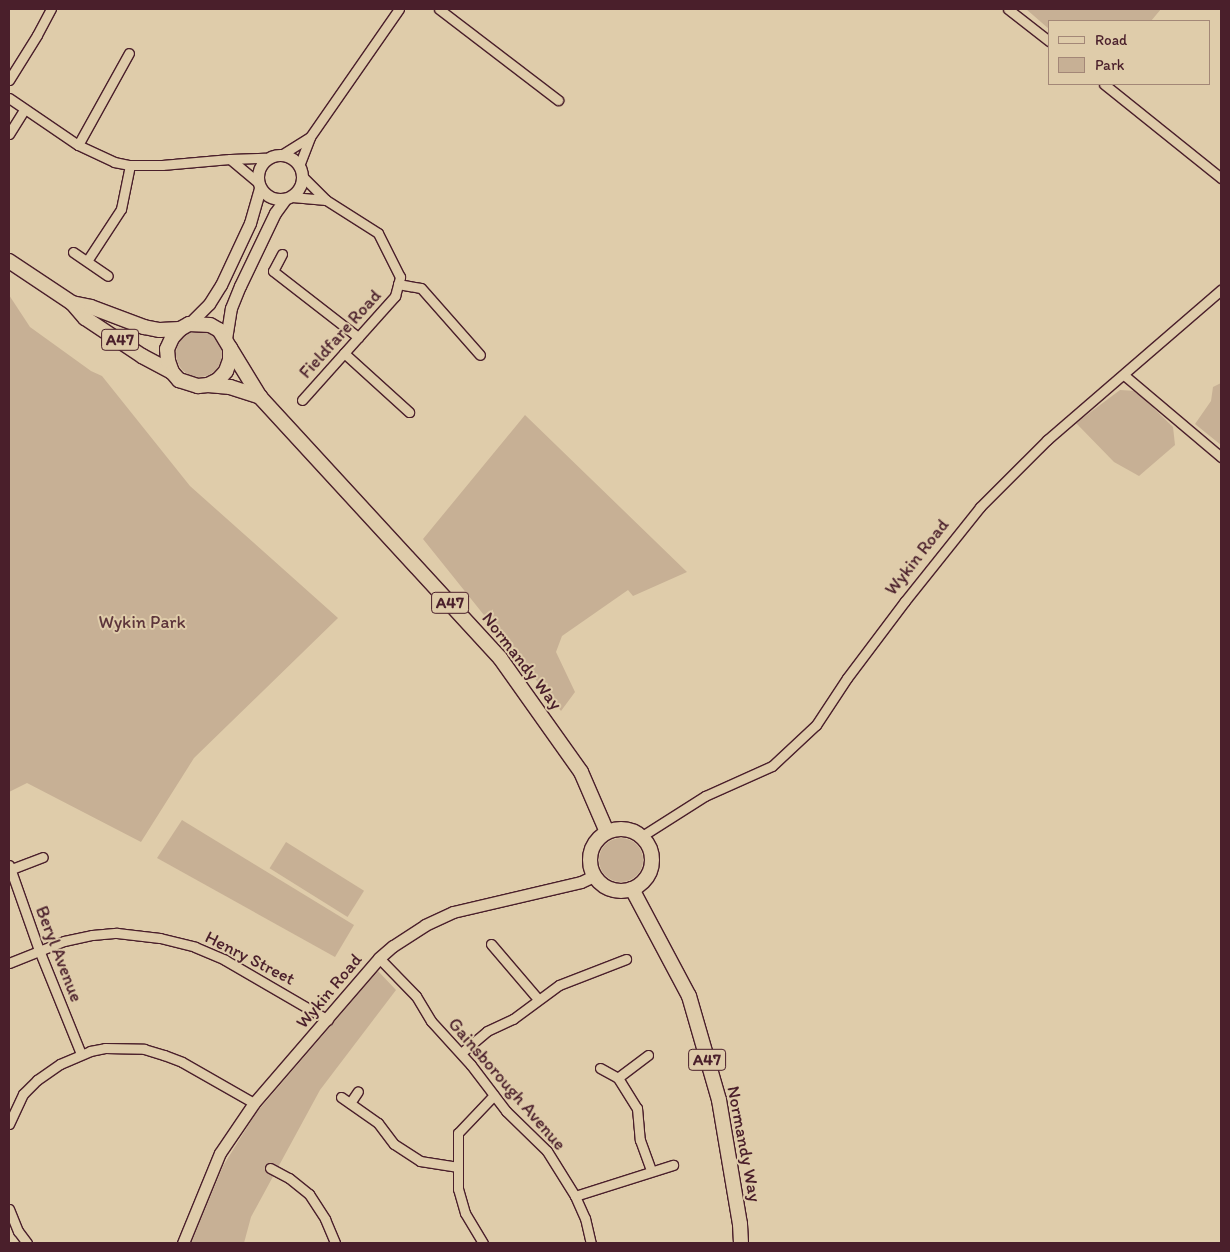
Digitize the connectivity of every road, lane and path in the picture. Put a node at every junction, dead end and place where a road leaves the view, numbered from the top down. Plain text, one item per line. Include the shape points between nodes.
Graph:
1 (51, 9) edge
2 (399, 9) edge
3 (439, 9) edge
4 (1008, 9) edge
5 (1048, 40) edge
6 (129, 53) dead end
7 (9, 80) edge
8 (1105, 85) edge
9 (9, 98) edge
10 (558, 100) dead end
11 (24, 110) junction
12 (9, 134) edge
13 (310, 137) junction
14 (78, 145) junction
15 (282, 155) junction
16 (230, 158) junction
17 (265, 158) junction
18 (130, 165) junction
19 (301, 172) junction
20 (1221, 178) edge
21 (259, 185) junction
22 (288, 198) junction
23 (326, 200) junction
24 (73, 252) dead end
25 (282, 254) dead end
26 (9, 261) edge
27 (87, 261) junction
28 (108, 276) dead end
29 (398, 284) junction
30 (1221, 290) edge
31 (72, 303) junction
32 (185, 327) junction
33 (358, 337) junction
34 (228, 344) junction
35 (344, 353) junction
36 (480, 355) dead end
37 (172, 372) junction
38 (1124, 375) junction
39 (208, 385) junction
40 (260, 397) junction
41 (302, 400) dead end
42 (409, 412) dead end
43 (1221, 457) edge
44 (607, 832) junction
45 (642, 836) junction
46 (43, 857) dead end
47 (9, 868) edge
48 (594, 876) junction
49 (632, 890) junction
50 (491, 944) dead end
51 (39, 950) junction
52 (379, 958) junction
53 (626, 959) dead end
54 (9, 963) edge
55 (538, 999) junction
56 (328, 1020) junction
57 (460, 1053) junction
58 (81, 1054) junction
59 (648, 1055) dead end
60 (600, 1068) dead end
61 (618, 1078) junction
62 (358, 1091) dead end
63 (494, 1095) junction
64 (341, 1097) dead end
65 (254, 1103) junction
66 (350, 1103) junction
67 (9, 1124) edge
68 (673, 1165) dead end
69 (457, 1167) junction
70 (270, 1168) dead end
71 (651, 1171) junction
72 (574, 1196) junction
73 (9, 1209) edge
74 (27, 1243) edge
75 (182, 1243) edge
76 (334, 1243) edge
77 (483, 1243) edge
78 (591, 1243) edge
79 (741, 1243) edge

1 - 7 street
2 - 13 street
3 - 10 street
4 - 5 street
6 - 14 street
8 - 20 street
9 - 11 street
11 - 12 street
11 - 14 street
13 - 15 street
13 - 19 street
14 - 18 street via 99,157
15 - 17 street
15 - 19 street via 295,161
16 - 17 street
16 - 18 street
16 - 21 street
17 - 21 street via 257,169
18 - 27 street via 121,209
19 - 22 street via 300,188
19 - 23 street, Fieldfare Road
21 - 22 street via 271,196
21 - 32 street via 250,223 221,285
22 - 23 street, Fieldfare Road
22 - 34 street via 276,213 240,286 232,308
23 - 29 street, Fieldfare Road via 378,233 400,277
24 - 27 street
25 - 33 street via 273,271
26 - 31 main road, A47
27 - 28 street
29 - 33 street, Fieldfare Road via 395,296
29 - 36 street via 421,288
30 - 38 street, Wykin Road
31 - 32 main road, A47 via 144,327 160,330
31 - 37 main road, A47 via 85,318
32 - 34 main road via 210,325 219,330
32 - 37 main road via 172,338 167,349
33 - 35 street, Fieldfare Road
34 - 39 main road via 230,360 226,371
34 - 40 main road, Normandy Way / A47
35 - 41 street, Fieldfare Road
35 - 42 street
37 - 39 main road via 188,385
38 - 43 street
38 - 45 street, Wykin Road via 1047,440 980,507 905,601 810,730 772,766 705,796
39 - 40 main road, Normandy Way / A47 via 230,387
40 - 44 main road, Normandy Way / A47 via 500,658 581,772
44 - 45 main road via 625,829
44 - 48 main road via 596,842 590,856
45 - 49 main road via 652,852 651,870 647,878
46 - 47 street
47 - 51 street, Beryl Avenue
48 - 49 main road via 611,890
48 - 52 street, Wykin Road via 581,882 453,912 424,925
49 - 79 main road, Normandy Way / A47 via 689,996 719,1100
50 - 55 street
51 - 54 street, Henry Street
51 - 56 street, Henry Street via 64,940 92,935 118,933 160,938 195,947 225,960
51 - 58 street, Beryl Avenue
52 - 56 street, Wykin Road
52 - 57 street, Gainsborough Avenue via 416,996 431,1021
53 - 55 street via 559,985
55 - 57 street via 513,1019 487,1031
56 - 65 street, Wykin Road
57 - 63 street, Gainsborough Avenue
58 - 65 street via 105,1048 144,1049 182,1062
58 - 67 street via 37,1080 23,1094
59 - 61 street
60 - 61 street
61 - 71 street via 637,1108 640,1140
62 - 66 street
63 - 69 street via 458,1133
63 - 72 street, Gainsborough Avenue via 547,1151
64 - 66 street
65 - 75 street, Wykin Road via 220,1153
66 - 69 street via 378,1123 394,1144 420,1162
68 - 71 street
69 - 77 street via 458,1189 465,1213
70 - 76 street via 309,1194 325,1219
71 - 72 street
72 - 78 street, Gainsborough Avenue via 585,1218
73 - 74 street

